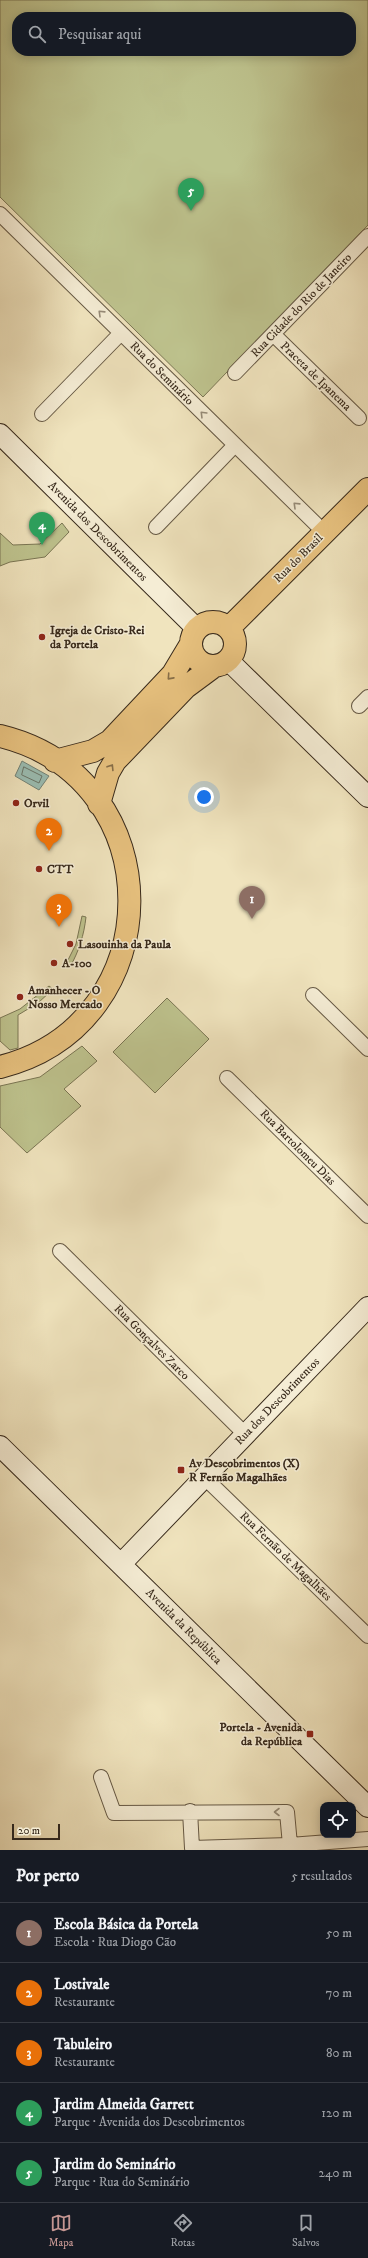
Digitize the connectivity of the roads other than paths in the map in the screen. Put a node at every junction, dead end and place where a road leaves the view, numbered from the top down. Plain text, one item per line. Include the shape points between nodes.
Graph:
1 (1, 217) edge
2 (368, 236) edge
3 (121, 333) junction
4 (273, 334) junction
5 (235, 374) dead end
6 (42, 414) dead end
7 (359, 418) dead end
8 (0, 434) edge
9 (235, 446) junction
10 (368, 489) edge
11 (156, 527) dead end
12 (324, 532) junction
13 (229, 628) junction
14 (194, 637) junction
15 (221, 664) junction
16 (0, 736) edge
17 (55, 760) junction
18 (368, 797) edge
19 (99, 804) junction
20 (313, 995) dead end
21 (368, 1048) edge
22 (0, 1067) edge
23 (227, 1078) dead end
24 (368, 1216) edge
25 (60, 1251) dead end
26 (368, 1307) edge
27 (245, 1434) junction
28 (3, 1454) edge
29 (204, 1477) junction
30 (121, 1564) junction
31 (368, 1636) edge
32 (101, 1777) dead end
33 (368, 1807) edge
34 (190, 1811) junction
35 (368, 1840) edge
36 (290, 1845) junction

3 -> 1 street, Rua do Seminário
2 - 4 street, Rua Cidade do Rio de Janeiro
3 - 6 street
9 -> 3 street, Rua do Seminário
4 - 5 street, Rua Cidade do Rio de Janeiro
4 - 7 street, Praceta de Ipanema
8 - 14 street, Avenida dos Descobrimentos
9 - 11 street
12 -> 9 street, Rua do Seminário
10 - 12 main road, Rua do Brasil
12 - 13 main road, Rua do Brasil
13 - 14 main road via 215,622 205,623
13 - 15 main road via 236,641 234,652
14 - 15 main road via 195,658 200,662
14 -> 17 main road via 173,674 110,741 92,751
15 - 18 street
19 -> 15 main road via 108,773 115,761 186,687
16 - 17 main road via 29,746
17 - 19 main road via 80,780
19 - 22 main road via 115,831 122,850 130,890 128,931 116,971 95,1006 66,1035 32,1057
20 - 21 street
23 - 24 street, Rua Bartolomeu Dias
25 - 27 street, Rua Gonçalves Zarco
26 - 27 street, Rua dos Descobrimentos
27 - 29 street, Rua dos Descobrimentos
28 - 30 street, Avenida da República
29 - 30 street, Rua dos Descobrimentos
29 - 31 street, Rua Fernão de Magalhães
30 - 33 street, Avenida da República
32 - 34 street via 114,1813
36 -> 34 street via 287,1812
34 - 36 street via 192,1848
35 - 36 street

